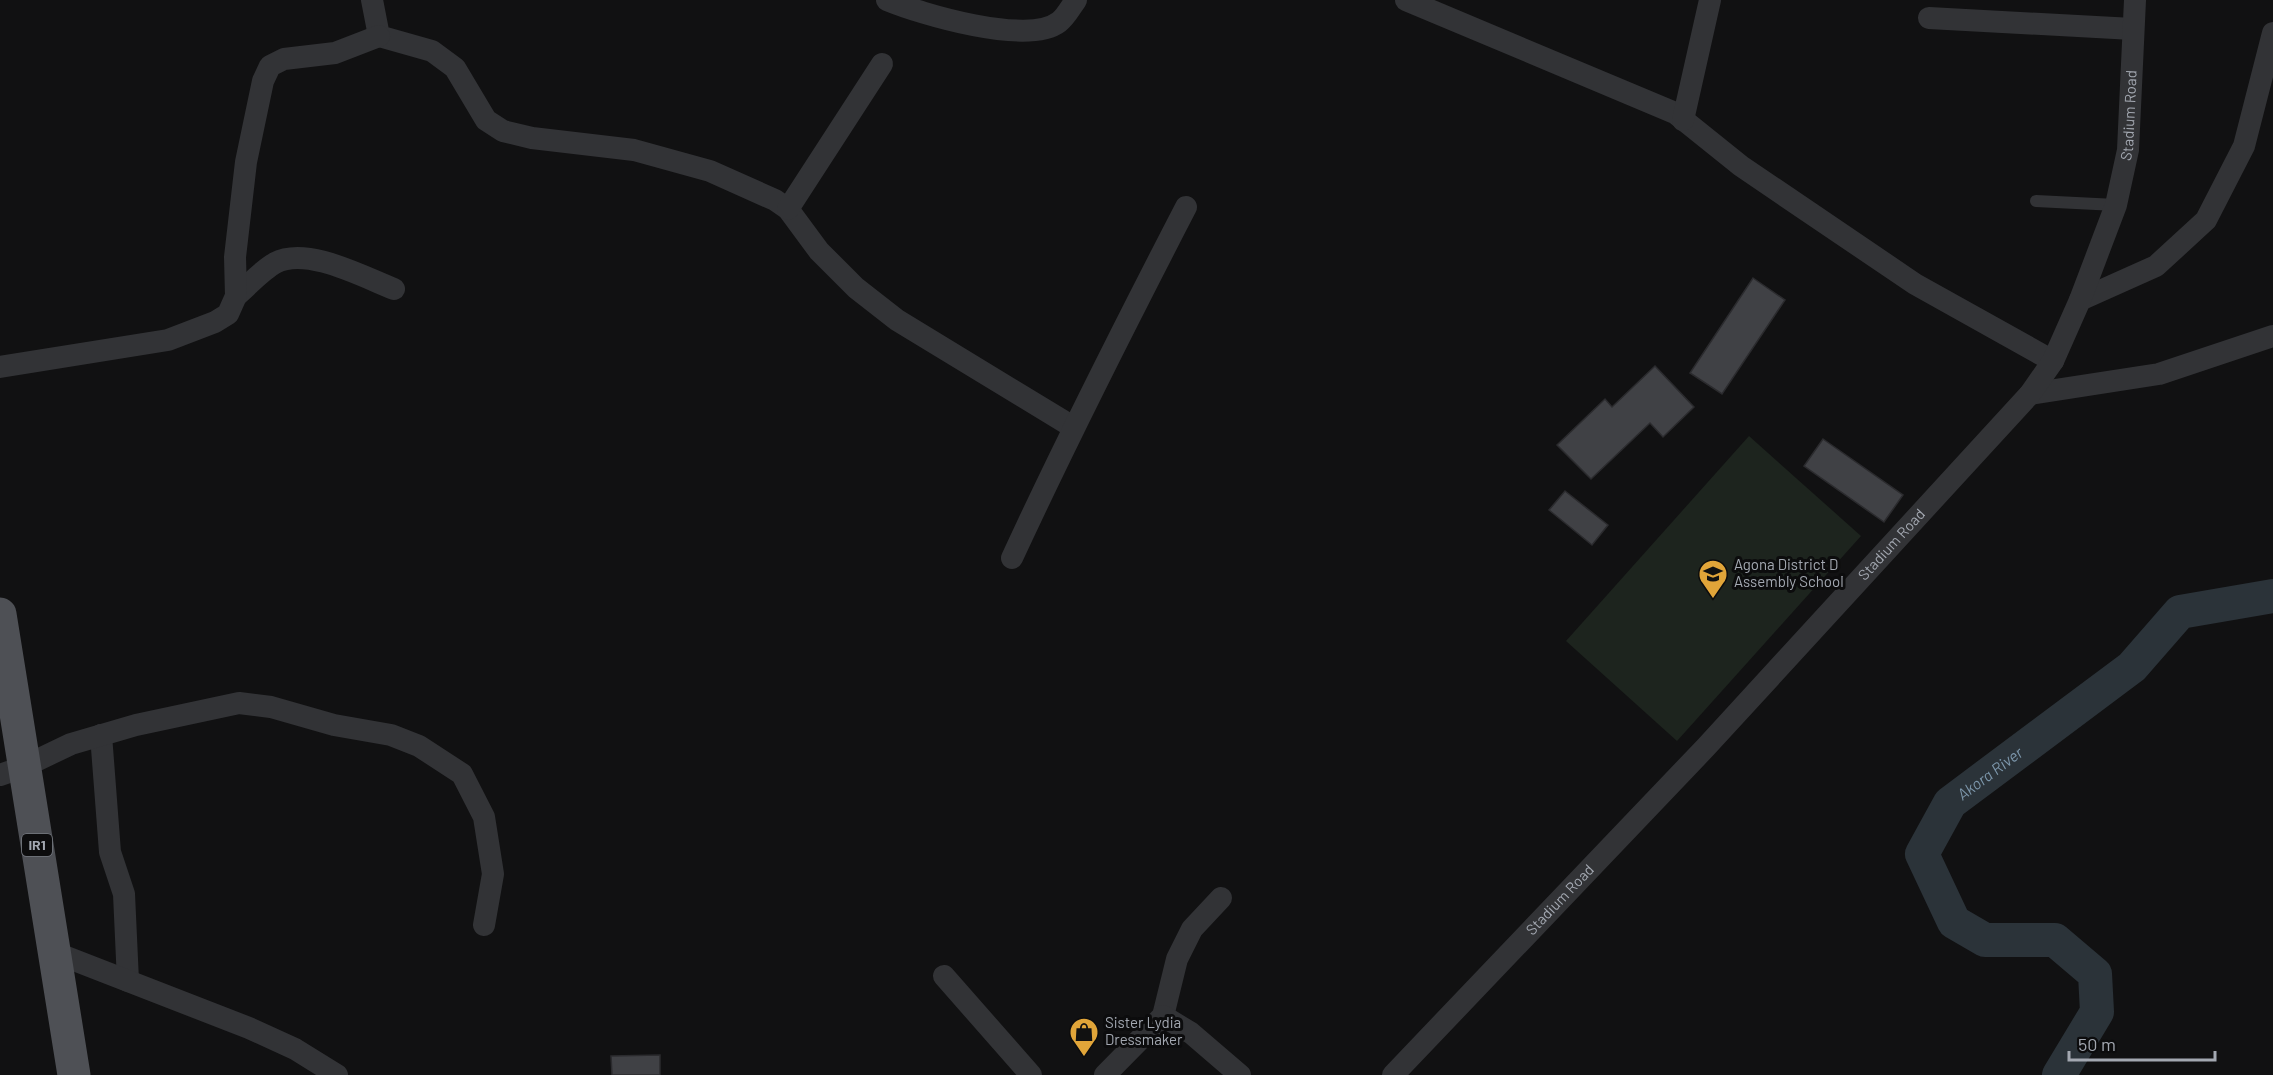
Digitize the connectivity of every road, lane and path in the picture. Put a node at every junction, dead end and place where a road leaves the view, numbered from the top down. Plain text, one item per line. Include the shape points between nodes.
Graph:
1 (372, 0) edge
2 (887, 0) edge
3 (1076, 0) edge
4 (1406, 0) edge
5 (1710, 0) edge
6 (2135, 0) edge
7 (1929, 18) dead end
8 (2133, 29) junction
9 (2273, 33) edge
10 (379, 36) junction
11 (882, 64) dead end
12 (1683, 120) junction
13 (2036, 201) dead end
14 (2116, 205) junction
15 (1186, 207) dead end
16 (788, 209) junction
17 (394, 289) dead end
18 (236, 296) junction
19 (2080, 300) junction
20 (2273, 336) edge
21 (2053, 361) junction
22 (0, 367) edge
23 (2030, 394) junction
24 (1073, 427) junction
25 (1012, 558) dead end
26 (0, 614) edge
27 (101, 735) junction
28 (11, 771) edge
29 (1221, 898) dead end
30 (484, 925) dead end
31 (56, 953) junction
32 (944, 976) dead end
33 (128, 981) junction
34 (1163, 1016) junction
35 (74, 1075) edge
36 (337, 1075) edge
37 (1031, 1075) edge
38 (1105, 1075) edge
39 (1239, 1075) edge
40 (1393, 1075) edge

1 - 10 street
2 - 3 street via 968,25 1024,32 1058,23
4 - 12 street via 1675,113
5 - 12 street
6 - 8 street, Stadium Road
7 - 8 street
8 - 14 street, Stadium Road via 2128,150
9 - 19 street via 2244,146 2206,220 2156,266
10 - 16 street via 432,51 455,68 486,120 503,131 634,150 710,171
10 - 18 street via 335,53 284,59 270,66 263,81 246,162 235,257
11 - 16 street
12 - 21 street via 1741,166 1915,284
13 - 14 lane
14 - 19 street, Stadium Road
15 - 24 street
16 - 24 street via 819,250 856,288 897,320
17 - 18 street via 311,258 292,258 275,263
18 - 22 street via 228,314 168,340
19 - 21 street, Stadium Road
20 - 23 street via 2159,374
21 - 23 street, Stadium Road
23 - 40 street, Stadium Road via 1706,747
24 - 25 street
26 - 28 main road, IR1
27 - 28 street
27 - 30 street via 136,724 239,704 271,707 333,725 391,735 419,746 462,774 484,817 493,874
27 - 33 street via 110,852 124,894
28 - 31 main road, IR1
29 - 34 street via 1192,929 1177,959
31 - 33 street
31 - 35 main road, IR1
32 - 37 street
33 - 36 street via 249,1028
34 - 38 street
34 - 39 street via 1191,1032

